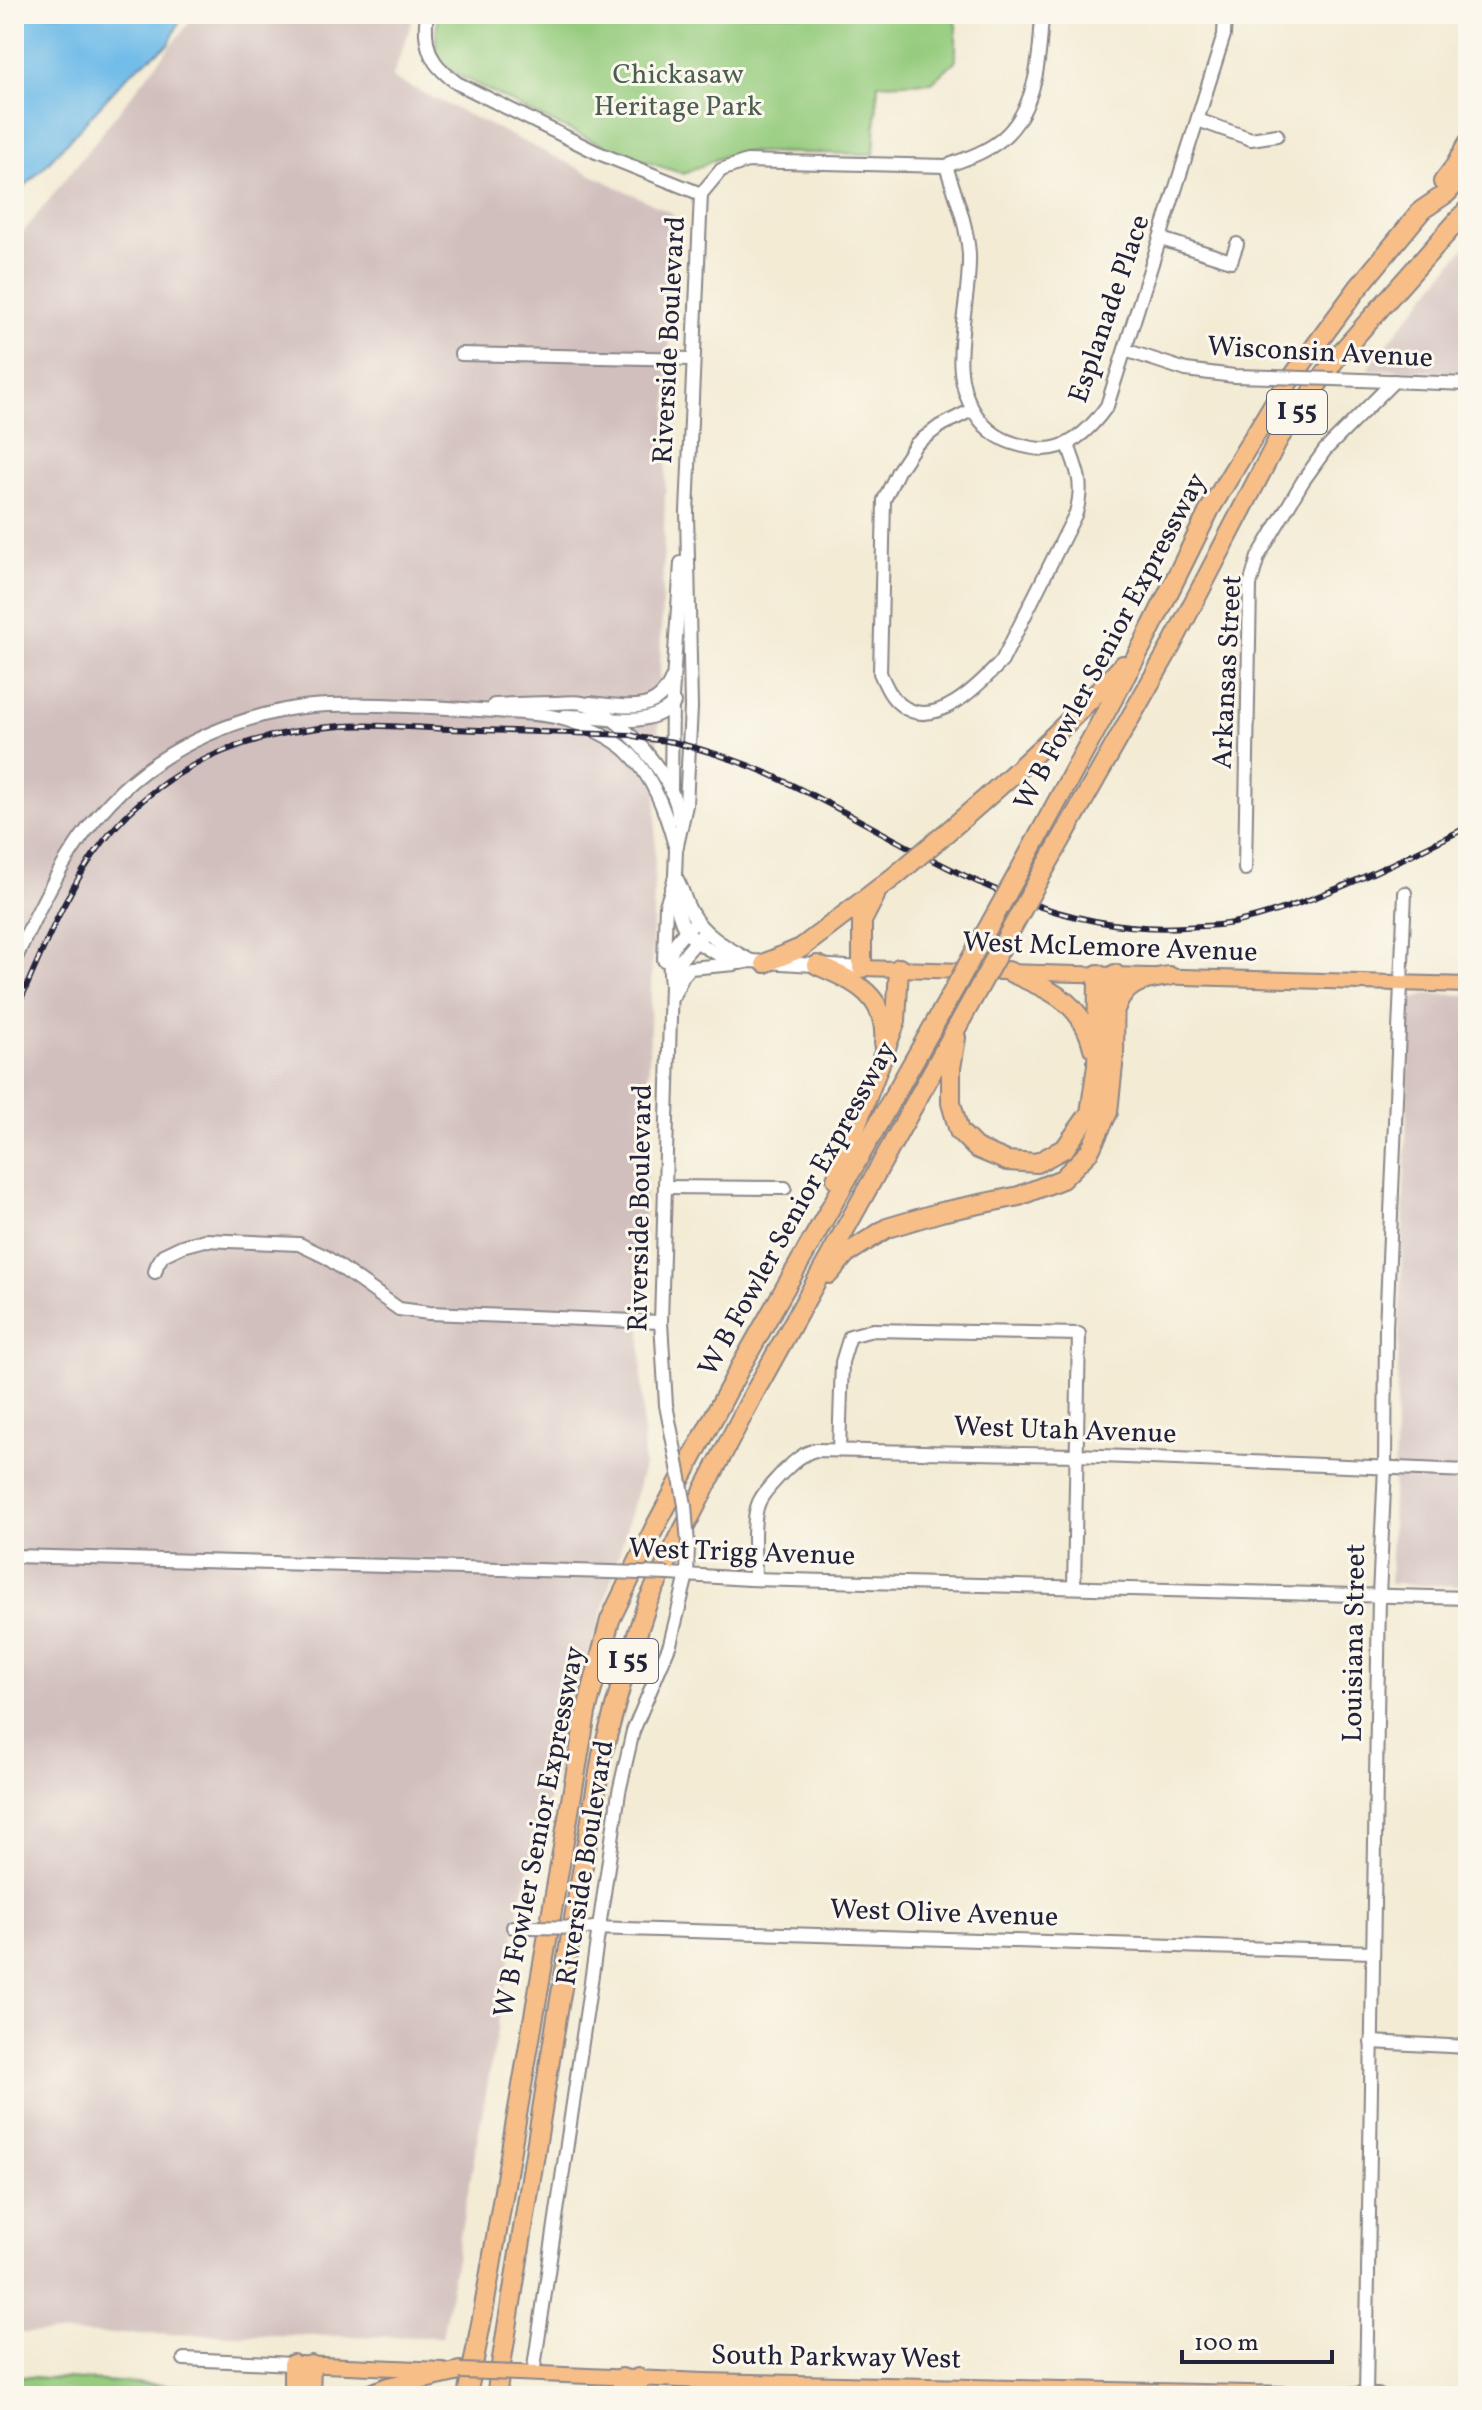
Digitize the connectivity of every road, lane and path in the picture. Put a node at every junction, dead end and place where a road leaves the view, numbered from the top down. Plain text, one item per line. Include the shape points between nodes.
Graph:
1 (428, 14) edge
2 (1042, 14) edge
3 (1225, 14) edge
4 (1198, 120) junction
5 (1277, 135) dead end
6 (1468, 143) edge
7 (946, 166) junction
8 (1468, 170) edge
9 (701, 194) junction
10 (1468, 209) edge
11 (1422, 210) junction
12 (1161, 239) junction
13 (1237, 244) dead end
14 (1125, 350) junction
15 (461, 354) dead end
16 (692, 359) junction
17 (1394, 381) junction
18 (1468, 384) edge
19 (972, 410) junction
20 (1068, 445) junction
21 (687, 512) junction
22 (688, 594) junction
23 (1144, 642) junction
24 (674, 674) junction
25 (582, 703) junction
26 (672, 705) junction
27 (451, 707) junction
28 (550, 716) junction
29 (610, 718) junction
30 (671, 793) junction
31 (670, 827) junction
32 (676, 850) junction
33 (1245, 869) dead end
34 (675, 876) junction
35 (878, 890) junction
36 (671, 891) junction
37 (1405, 893) dead end
38 (697, 921) junction
39 (685, 931) junction
40 (701, 936) junction
41 (14, 962) edge
42 (752, 962) junction
43 (817, 965) junction
44 (862, 968) junction
45 (899, 968) junction
46 (1008, 971) junction
47 (1106, 974) junction
48 (1169, 976) junction
49 (1402, 982) junction
50 (671, 984) junction
51 (1468, 985) edge
52 (670, 1002) junction
53 (1114, 1009) junction
54 (959, 1022) junction
55 (883, 1057) junction
56 (1097, 1065) junction
57 (665, 1187) junction
58 (785, 1188) dead end
59 (813, 1238) junction
60 (155, 1272) dead end
61 (806, 1300) junction
62 (661, 1322) junction
63 (839, 1450) junction
64 (1076, 1455) junction
65 (1385, 1467) junction
66 (1468, 1471) edge
67 (14, 1556) edge
68 (687, 1575) junction
69 (755, 1579) junction
70 (1074, 1587) junction
71 (1379, 1596) junction
72 (1468, 1598) edge
73 (513, 1927) dead end
74 (593, 1928) junction
75 (1372, 1952) junction
76 (1371, 2042) junction
77 (1468, 2047) edge
78 (184, 2359) dead end
79 (302, 2364) junction
80 (460, 2371) junction
81 (526, 2374) junction
82 (630, 2387) edge
83 (704, 2389) edge
84 (841, 2390) edge
85 (1190, 2394) edge
86 (1298, 2395) edge
87 (293, 2396) edge
88 (310, 2396) edge
89 (366, 2396) edge
90 (467, 2396) edge
91 (496, 2396) edge
92 (1366, 2396) edge
93 (1378, 2396) edge

1 - 9 street via 427,51 437,68 457,83 596,152
2 - 7 street, Riverside Boulevard via 1034,88 1021,114 1004,137
3 - 4 street, Esplanade Place via 1224,35
4 - 5 street via 1251,139
4 - 12 street, Esplanade Place
6 - 11 highway
7 - 9 street, Riverside Boulevard via 747,161 721,170
7 - 19 street via 969,253 959,368
8 - 11 highway, W B Fowler Senior Expressway / I 55
9 - 16 street, Riverside Boulevard
10 - 54 highway, W B Fowler Senior Expressway / I 55, bridge via 1337,357 1279,438 1171,646
11 - 23 highway, W B Fowler Senior Expressway / I 55 via 1279,395 1210,509
12 - 13 street via 1231,261
12 - 14 street, Esplanade Place
14 - 17 street, Wisconsin Avenue, bridge via 1186,370 1234,376
14 - 20 street, Esplanade Place via 1107,406 1092,427
15 - 16 street
16 - 21 street, Riverside Boulevard
17 - 18 street, Wisconsin Avenue
17 - 33 street, Arkansas Street via 1325,450 1258,557 1250,585
19 - 20 street via 989,432 1013,445 1043,450
19 - 20 street via 916,444 884,500 880,673 901,705 916,712 950,706 1002,661 1076,513 1081,494
21 - 22 street, Riverside Boulevard
21 - 24 street, Riverside Boulevard
22 - 26 street via 682,670
22 - 32 street, Riverside Boulevard via 691,708 686,805
23 - 35 highway, bridge via 1013,777
23 - 59 highway, W B Fowler Senior Expressway / I 55, bridge
24 - 25 street via 666,693 646,706
24 - 26 street, Riverside Boulevard
25 - 27 street
25 - 29 street
26 - 29 street via 641,720
26 - 30 street, Riverside Boulevard
27 - 28 street
27 - 41 street via 333,704 287,709 241,721 154,764 115,797 78,840
28 - 29 street
28 - 31 street via 601,734 625,750 646,773
29 - 30 street via 631,735
30 - 31 street, Riverside Boulevard
30 - 32 street via 679,811
31 - 32 street
32 - 34 street, Riverside Boulevard
34 - 36 street, Riverside Boulevard
34 - 38 street, West McLemore Avenue
35 - 42 highway via 801,948
35 - 44 highway via 862,921
36 - 39 street
36 - 52 street, Riverside Boulevard via 664,957
37 - 49 street, Louisiana Street
38 - 39 street, Riverside Boulevard
38 - 40 street, West McLemore Avenue
39 - 40 street, West McLemore Avenue
39 - 50 street, Riverside Boulevard via 668,959
40 - 42 street, West McLemore Avenue via 725,959
40 - 50 street, Riverside Boulevard via 682,958
42 - 43 street, West McLemore Avenue
42 - 52 street via 690,968
43 - 44 street, West McLemore Avenue
43 - 55 highway via 857,983 880,1008
44 - 45 main road, West McLemore Avenue
45 - 46 main road, West McLemore Avenue
45 - 55 highway via 896,1021
46 - 47 main road, West McLemore Avenue
46 - 56 highway via 1061,996 1079,1014
47 - 48 main road, West McLemore Avenue
47 - 53 highway
47 - 56 highway
48 - 49 main road, West McLemore Avenue
48 - 53 highway via 1126,989
49 - 51 main road, West McLemore Avenue
49 - 65 street, Louisiana Street
50 - 52 street, Riverside Boulevard
52 - 57 street, Riverside Boulevard
53 - 61 highway via 1108,1112 1089,1152 1062,1179 1019,1196 887,1228 846,1254
54 - 56 highway via 951,1103 959,1131 976,1148 1007,1161 1037,1163 1065,1148 1090,1113
54 - 61 highway, W B Fowler Senior Expressway / I 55
55 - 59 highway
57 - 58 street
57 - 62 street, Riverside Boulevard
59 - 90 highway, W B Fowler Senior Expressway / I 55 via 610,1620 586,1713
60 - 62 street via 163,1255 205,1240 299,1244 399,1309
61 - 91 highway, W B Fowler Senior Expressway / I 55 via 648,1601 624,1674 599,1771
62 - 68 street, Riverside Boulevard, bridge via 666,1405 685,1505
63 - 64 street, West Utah Avenue
63 - 64 street via 842,1362 850,1336 873,1330 1079,1334
63 - 69 street, West Utah Avenue via 806,1452 765,1492 756,1517
64 - 65 street, West Utah Avenue
64 - 70 street
65 - 66 street, West Utah Avenue
65 - 71 street, Louisiana Street
67 - 68 street, West Trigg Avenue, bridge
68 - 69 street, West Trigg Avenue
68 - 74 street, Riverside Boulevard via 670,1644 633,1731
69 - 70 street, West Trigg Avenue
70 - 71 street, West Trigg Avenue
71 - 72 street, West Trigg Avenue
71 - 75 street, Louisiana Street
73 - 74 street, West Olive Avenue, bridge
74 - 75 street, West Olive Avenue
74 - 81 street, Riverside Boulevard
75 - 76 street, Louisiana Street
76 - 77 street
76 - 92 street, Louisiana Street
78 - 79 street
79 - 80 main road, South Parkway West
79 - 87 highway
79 - 88 highway
80 - 81 main road, South Parkway West, bridge
80 - 89 highway
81 - 82 main road, South Parkway West
82 - 83 main road, South Parkway West
83 - 84 main road, South Parkway West
84 - 85 main road, South Parkway West
85 - 86 main road, South Parkway West
86 - 92 main road, South Parkway West
92 - 93 main road, South Parkway West

